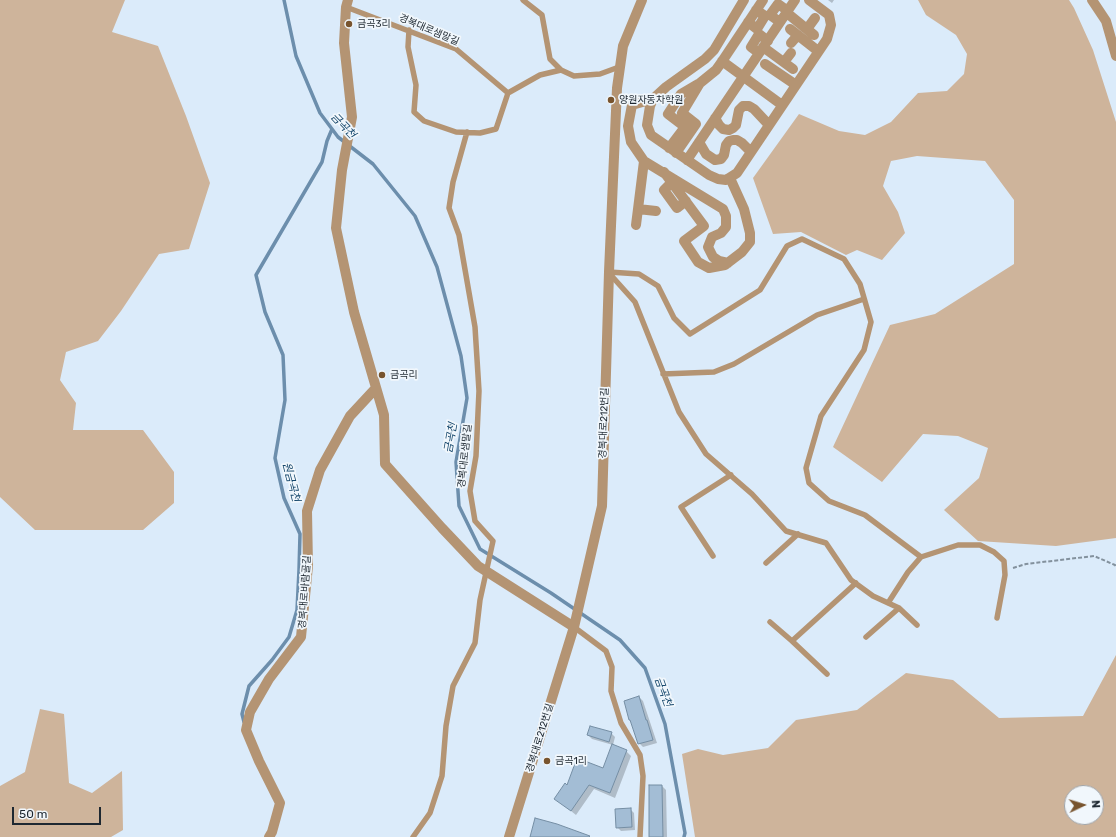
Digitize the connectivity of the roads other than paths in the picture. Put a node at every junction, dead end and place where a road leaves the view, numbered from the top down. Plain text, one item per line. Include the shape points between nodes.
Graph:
1 (523, 0) edge
2 (642, 0) edge
3 (744, 0) edge
4 (763, 0) edge
5 (796, 0) edge
6 (809, 0) edge
7 (1092, 0) edge
8 (347, 4) edge
9 (787, 12) junction
10 (815, 18) dead end
11 (409, 30) junction
12 (763, 47) junction
13 (818, 51) junction
14 (1116, 56) edge
15 (722, 61) junction
16 (765, 64) dead end
17 (619, 67) junction
18 (561, 70) junction
19 (743, 76) junction
20 (796, 85) junction
21 (508, 93) junction
22 (653, 99) junction
23 (782, 105) junction
24 (617, 108) junction
25 (631, 112) junction
26 (715, 118) junction
27 (769, 125) junction
28 (467, 132) junction
29 (699, 142) junction
30 (673, 150) junction
31 (751, 152) junction
32 (687, 160) junction
33 (644, 161) junction
34 (664, 172) junction
35 (730, 178) junction
36 (638, 209) junction
37 (656, 211) dead end
38 (636, 225) dead end
39 (728, 263) junction
40 (609, 272) junction
41 (864, 299) junction
42 (663, 374) junction
43 (376, 388) junction
44 (730, 475) junction
45 (798, 534) junction
46 (713, 556) dead end
47 (921, 557) junction
48 (766, 563) dead end
49 (486, 568) junction
50 (856, 583) junction
51 (888, 603) junction
52 (899, 608) junction
53 (997, 618) dead end
54 (770, 622) dead end
55 (917, 625) dead end
56 (574, 627) junction
57 (866, 637) dead end
58 (792, 641) junction
59 (827, 674) dead end
60 (269, 837) edge
61 (413, 837) edge
62 (509, 837) edge
63 (640, 837) edge

1 - 18 lane via 542,15 550,59
2 - 17 street, 경복대로212번길 via 623,46
3 - 22 street via 714,50
4 - 15 street
5 - 9 street
6 - 13 street via 829,14 831,25 827,39
7 - 14 street via 1106,21
8 - 11 lane, 경복대로샘말길
8 - 43 street via 344,43 352,117 342,170 336,228 354,312
9 - 10 street via 811,32
9 - 12 street via 778,4 770,16 780,22
11 - 21 lane, 경복대로샘말길 via 456,49
11 - 28 lane via 408,47 416,85 414,112 424,121 456,132
12 - 13 street via 788,66 794,32
12 - 19 street
13 - 20 street
15 - 19 street
15 - 30 street via 716,70 700,83 681,94 668,114 685,127
16 - 20 street via 773,74
17 - 18 lane via 600,74 574,76
17 - 24 street, 경복대로212번길
18 - 21 lane via 540,76
19 - 23 street
19 - 26 street
20 - 23 street
21 - 28 lane via 496,129 480,133
22 - 25 street via 632,105
22 - 30 street via 647,125 651,135
23 - 27 street
24 - 25 street
24 - 40 street, 경복대로212번길
25 - 33 street via 628,126 631,142
26 - 27 street via 723,129 729,130 736,125 739,110 743,106 749,106
26 - 29 street
27 - 31 street
28 - 49 lane, 경복대로샘말길 via 448,208 459,234 475,326 479,391 476,456 470,491 475,521 492,541
29 - 31 street via 706,154 715,160 721,159 726,144 733,140 742,143
29 - 32 street
30 - 32 street
31 - 35 street via 737,173
32 - 35 street via 708,175 718,179
33 - 34 street
33 - 36 street
34 - 39 street via 723,209 726,227 712,237 708,247 718,261
34 - 39 street via 704,226 684,241 698,262 710,268
35 - 39 street via 744,209 750,242
36 - 37 street
36 - 38 street
40 - 41 lane via 639,274 658,286 674,318 690,334 760,290 787,246 802,239 844,259 860,284
40 - 42 lane via 635,302
40 - 56 street, 경복대로212번길 via 602,506
41 - 42 lane via 816,315 734,364 714,372
41 - 47 lane via 871,322 864,350 821,416 806,468 809,483 828,501 865,515
42 - 44 lane via 686,424 706,454
43 - 49 street via 384,415 385,464 478,566
43 - 60 street, 경복대로바람골길 via 350,416 320,470 307,511 308,566 301,637 269,679 250,712 246,730 280,803
44 - 45 lane via 786,530
44 - 46 lane via 681,507
45 - 48 lane
45 - 50 lane via 826,543 851,580
47 - 51 lane
47 - 53 lane via 958,544 980,545 994,552 1004,561 1005,575
49 - 56 street
49 - 61 lane, 경복대로샘말길 via 475,643 453,686 446,726 442,776 430,813
50 - 51 lane via 873,596
50 - 58 lane
51 - 52 lane
52 - 55 lane
52 - 57 lane
54 - 58 lane
56 - 62 street, 경복대로212번길
56 - 63 lane via 606,651 612,667 611,691 620,724 640,755 643,776
58 - 59 lane

